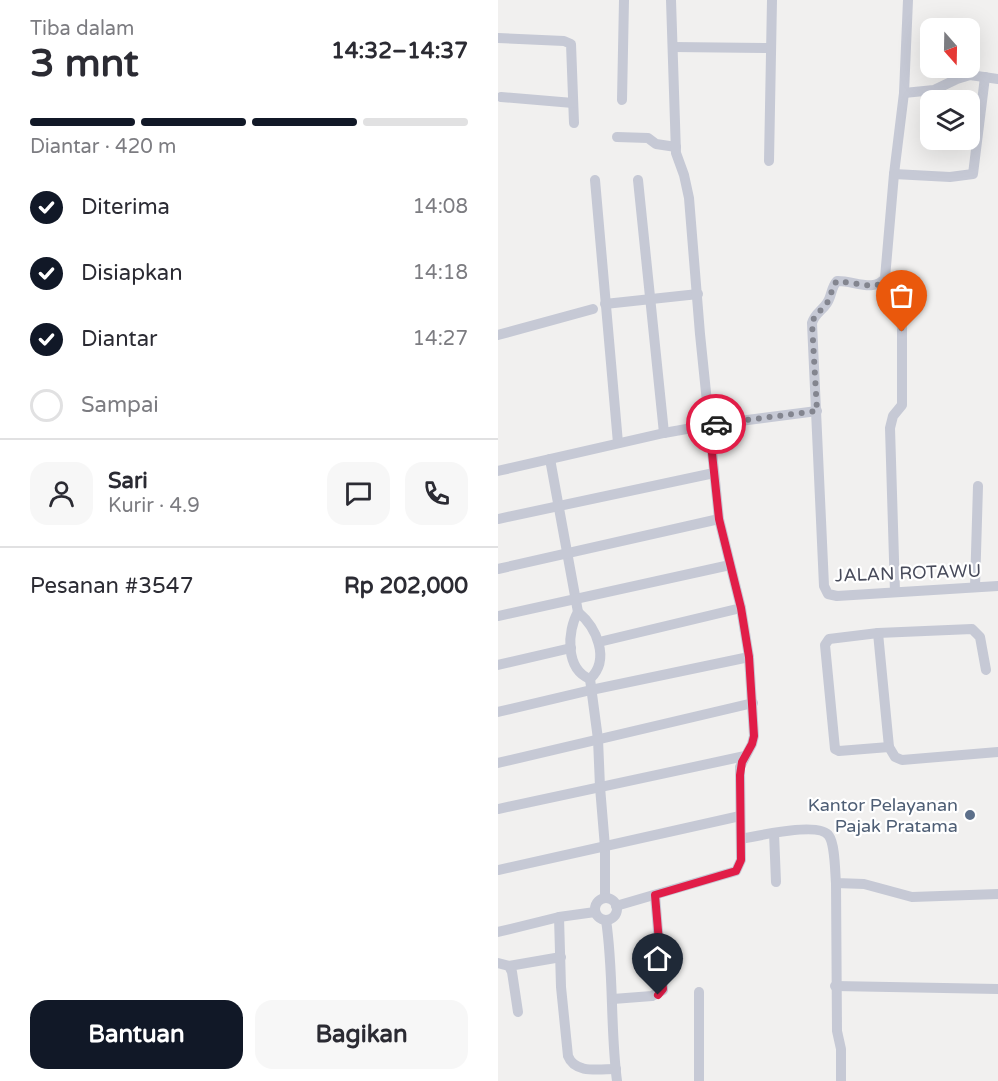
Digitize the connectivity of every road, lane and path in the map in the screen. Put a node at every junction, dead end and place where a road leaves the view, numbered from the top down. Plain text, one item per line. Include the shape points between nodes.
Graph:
1 (624, 0) edge
2 (671, 0) edge
3 (772, 0) edge
4 (908, 0) edge
5 (498, 38) edge
6 (673, 47) junction
7 (771, 48) junction
8 (985, 77) junction
9 (998, 79) edge
10 (904, 93) junction
11 (501, 96) dead end
12 (622, 100) dead end
13 (573, 102) junction
14 (574, 123) dead end
15 (617, 137) dead end
16 (676, 150) junction
17 (769, 161) dead end
18 (894, 174) junction
19 (595, 180) dead end
20 (638, 180) dead end
21 (880, 284) junction
22 (698, 294) junction
23 (650, 298) junction
24 (605, 304) junction
25 (593, 309) dead end
26 (498, 335) edge
27 (817, 411) junction
28 (709, 425) junction
29 (664, 433) junction
30 (618, 443) junction
31 (550, 459) junction
32 (498, 471) edge
33 (714, 473) junction
34 (978, 486) dead end
35 (558, 506) junction
36 (498, 519) edge
37 (719, 519) junction
38 (567, 553) junction
39 (730, 565) junction
40 (498, 569) edge
41 (998, 586) edge
42 (975, 587) junction
43 (895, 592) junction
44 (575, 598) junction
45 (741, 608) junction
46 (578, 612) junction
47 (498, 616) edge
48 (878, 633) junction
49 (599, 642) junction
50 (571, 648) junction
51 (749, 657) junction
52 (498, 665) edge
53 (986, 670) dead end
54 (590, 684) junction
55 (753, 703) junction
56 (498, 712) edge
57 (598, 739) junction
58 (889, 747) junction
59 (998, 752) edge
60 (745, 756) junction
61 (498, 763) edge
62 (600, 787) junction
63 (498, 809) edge
64 (740, 816) junction
65 (774, 833) junction
66 (741, 839) junction
67 (605, 847) junction
68 (498, 870) edge
69 (776, 882) dead end
70 (836, 883) junction
71 (998, 894) edge
72 (655, 895) junction
73 (605, 898) junction
74 (616, 906) junction
75 (595, 912) junction
76 (559, 917) junction
77 (606, 920) junction
78 (498, 932) edge
79 (561, 957) junction
80 (504, 965) edge
81 (836, 986) junction
82 (998, 989) edge
83 (699, 992) dead end
84 (613, 999) junction
85 (518, 1012) dead end
86 (615, 1072) edge
87 (611, 1081) edge
88 (699, 1081) edge
89 (841, 1081) edge

1 - 12 street
2 - 6 street
3 - 7 street
4 - 10 street
5 - 13 street via 571,44
6 - 7 street
6 - 16 street
7 - 17 street
8 - 9 street
8 - 10 street via 964,76 934,90
8 - 18 street via 973,174
10 - 18 street
11 - 13 street
13 - 14 street
15 - 16 street via 648,138
16 - 22 street via 687,187
18 - 21 street via 886,272
19 - 24 street
20 - 23 street
21 - 27 street via 837,281 828,302 814,317
21 - 43 street via 892,298 892,309 902,328 902,405 890,428
22 - 23 street
22 - 28 street
23 - 24 street
23 - 29 street
24 - 30 street
25 - 26 street
27 - 28 street
27 - 43 street, JALAN ROTAWU via 824,586 828,594 837,596
28 - 29 street
28 - 33 street
29 - 30 street
30 - 31 street
31 - 32 street
31 - 35 street
33 - 35 street
33 - 37 street
34 - 42 street
35 - 36 street
35 - 38 street
37 - 38 street
37 - 39 street
38 - 40 street
38 - 44 street
39 - 44 street
39 - 45 street
41 - 42 street, JALAN ROTAWU
42 - 43 street, JALAN ROTAWU
44 - 46 street
44 - 47 street
45 - 49 street
45 - 51 street
46 - 49 street via 588,621
46 - 50 street via 570,631
48 - 53 street via 972,629 980,637
48 - 58 street
48 - 58 street via 829,639 825,645 828,679 837,751
49 - 54 street via 599,664
50 - 52 street
50 - 54 street via 578,671
51 - 54 street
51 - 55 street
54 - 56 street
54 - 57 street
55 - 57 street
55 - 60 street via 753,740
57 - 61 street
57 - 62 street
58 - 59 street via 898,759
60 - 62 street
60 - 64 street via 740,775
62 - 63 street
62 - 67 street
64 - 66 street
64 - 67 street
65 - 66 street
65 - 69 street
65 - 70 street via 821,829 828,833
66 - 72 street via 741,860 736,871
67 - 68 street
67 - 73 street
70 - 71 street via 864,884 912,897
70 - 81 street
72 - 74 street
72 - 84 street via 663,990 652,996
73 - 74 street
73 - 75 street via 596,905
74 - 77 street via 615,915
75 - 76 street
75 - 77 street
76 - 78 street
76 - 79 street
77 - 84 street
79 - 80 street
79 - 86 street via 564,1031 570,1063
80 - 85 street via 512,972
81 - 82 street
81 - 89 street
83 - 88 street
84 - 86 street
86 - 87 street

